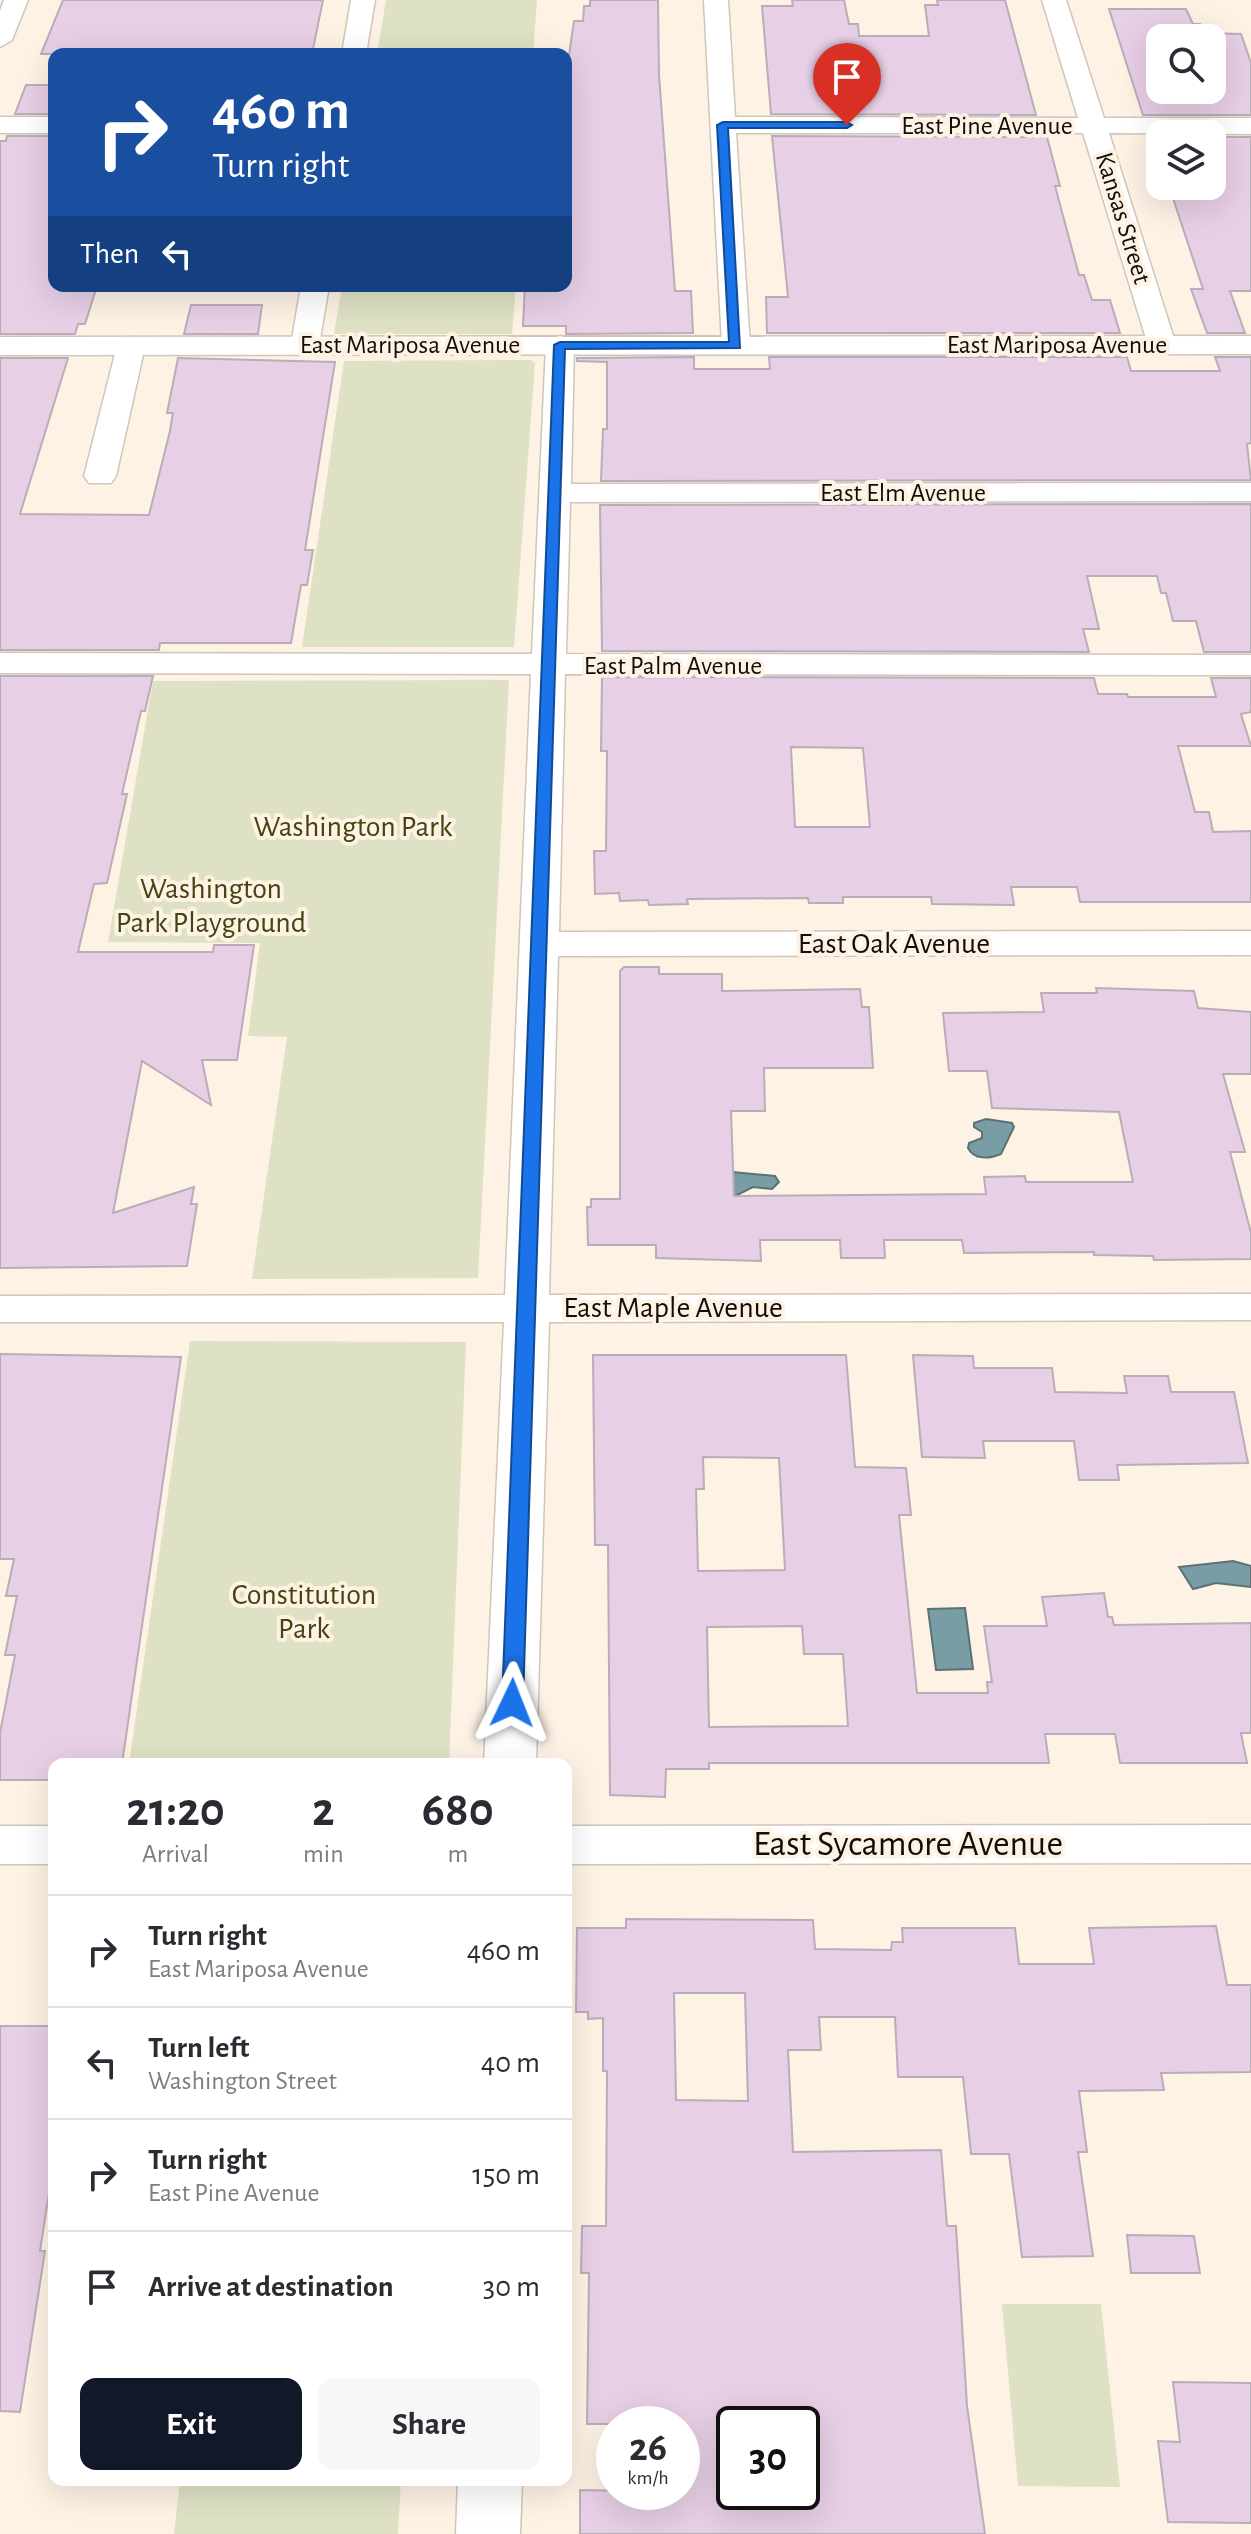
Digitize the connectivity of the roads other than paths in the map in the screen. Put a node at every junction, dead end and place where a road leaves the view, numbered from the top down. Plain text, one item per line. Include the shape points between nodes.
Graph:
1 (16, 0) edge
2 (363, 0) edge
3 (716, 0) edge
4 (1054, 0) edge
5 (0, 40) edge
6 (355, 48) edge
7 (0, 125) edge
8 (48, 125) edge
9 (723, 125) junction
10 (1094, 126) junction
11 (1251, 126) edge
12 (314, 292) edge
13 (305, 345) junction
14 (560, 345) junction
15 (736, 345) junction
16 (1162, 345) junction
17 (1251, 345) edge
18 (0, 346) edge
19 (131, 346) junction
20 (100, 476) dead end
21 (1251, 492) edge
22 (554, 493) junction
23 (0, 663) edge
24 (1251, 665) edge
25 (548, 666) junction
26 (1251, 943) edge
27 (537, 944) junction
28 (1251, 1307) edge
29 (0, 1309) edge
30 (529, 1310) junction
31 (510, 1758) edge
32 (1251, 1844) edge
33 (0, 1845) edge
34 (48, 1845) edge
35 (572, 1845) edge
36 (490, 2486) edge
37 (488, 2534) edge

1 - 5 street
2 - 6 street
3 - 9 street
4 - 10 street, Kansas Street
7 - 8 street
9 - 10 street, East Pine Avenue
9 - 15 street
10 - 11 street, East Pine Avenue
10 - 16 street, Kansas Street
12 - 13 street
13 - 14 street, East Mariposa Avenue
13 - 19 street, East Mariposa Avenue
14 - 15 street, East Mariposa Avenue
14 - 22 street
15 - 16 street, East Mariposa Avenue
16 - 17 street, East Mariposa Avenue
18 - 19 street, East Mariposa Avenue
19 - 20 street
21 - 22 street, East Elm Avenue
22 - 25 street
23 - 25 street, East Palm Avenue
24 - 25 street, East Palm Avenue
25 - 27 street
26 - 27 street, East Oak Avenue
27 - 30 street
28 - 30 street, East Maple Avenue
29 - 30 street, East Maple Avenue
30 - 31 street
32 - 35 street, East Sycamore Avenue
33 - 34 street
36 - 37 street

